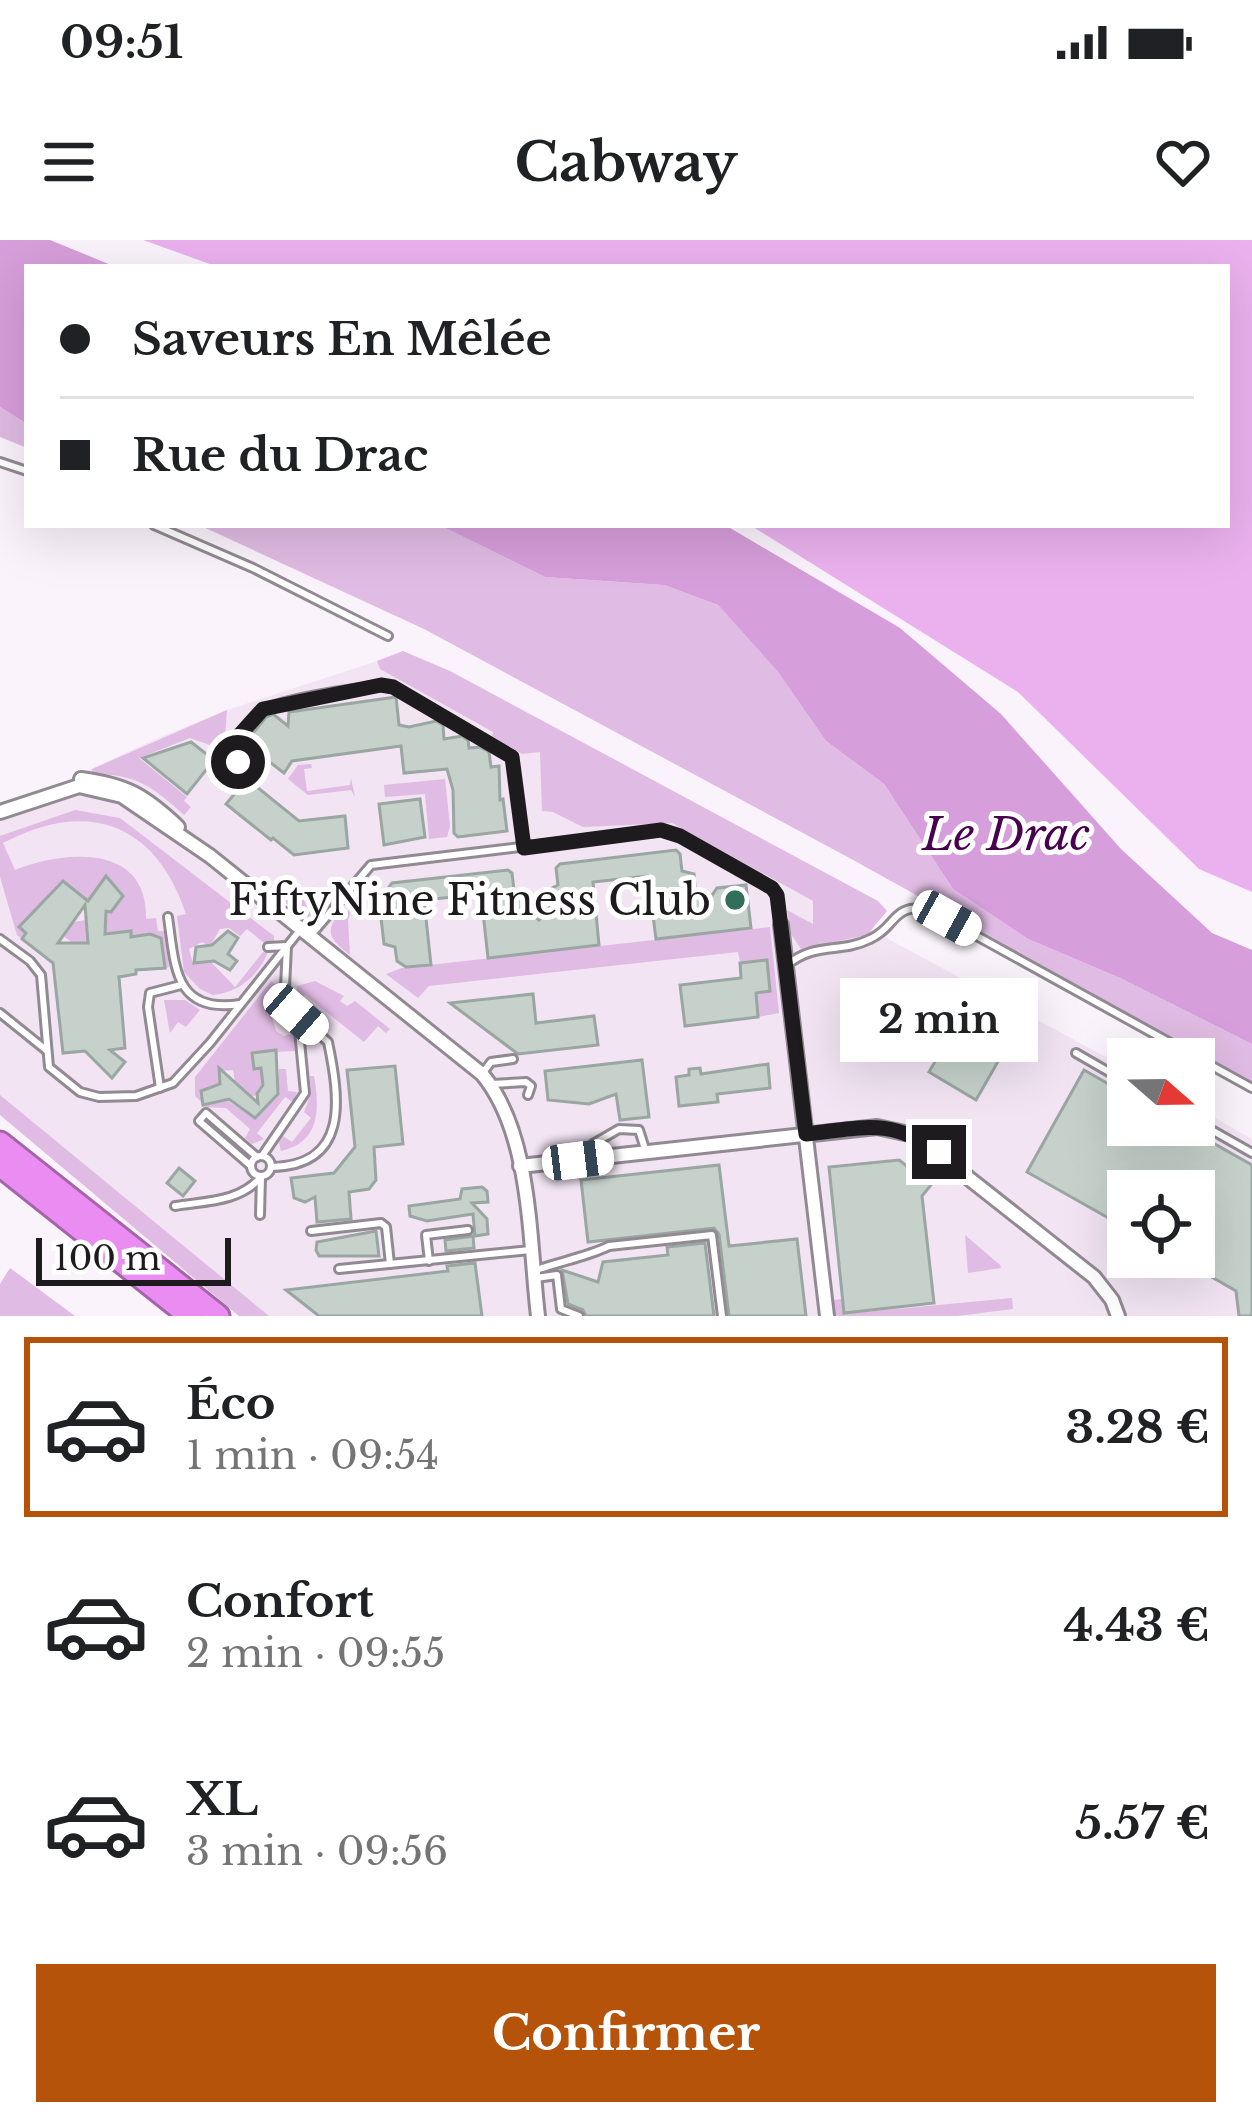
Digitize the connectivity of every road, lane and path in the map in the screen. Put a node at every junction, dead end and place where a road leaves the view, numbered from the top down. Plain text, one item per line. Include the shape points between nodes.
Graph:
1 (161, 528) edge
2 (388, 635) dead end
3 (238, 762) dead end
4 (0, 808) edge
5 (524, 848) junction
6 (168, 917) dead end
7 (781, 925) joint
8 (305, 933) junction
9 (0, 939) edge
10 (287, 946) junction
11 (268, 947) dead end
12 (787, 965) junction
13 (182, 985) junction
14 (286, 990) junction
15 (240, 1004) junction
16 (0, 1012) edge
17 (46, 1050) junction
18 (1076, 1053) dead end
19 (513, 1059) dead end
20 (1107, 1071) edge
21 (486, 1079) junction
22 (160, 1088) junction
23 (1252, 1088) edge
24 (528, 1095) dead end
25 (1215, 1132) edge
26 (806, 1134) junction
27 (0, 1139) edge
28 (593, 1144) dead end
29 (646, 1152) junction
30 (1252, 1153) edge
31 (259, 1156) junction
32 (11, 1162) edge
33 (251, 1166) junction
34 (520, 1166) junction
35 (272, 1167) junction
36 (261, 1177) junction
37 (175, 1206) dead end
38 (260, 1215) dead end
39 (468, 1230) dead end
40 (311, 1231) dead end
41 (530, 1250) junction
42 (429, 1261) junction
43 (390, 1264) junction
44 (339, 1269) dead end
45 (533, 1275) junction
46 (190, 1316) edge
47 (218, 1316) edge
48 (538, 1316) edge
49 (579, 1316) edge
50 (722, 1316) edge
51 (827, 1316) edge
52 (1118, 1316) edge

1 - 2 lane
3 - 5 lane via 235,740 263,709 393,687 512,757
4 - 8 street via 84,787 122,796
5 - 7 lane via 661,830 772,888
5 - 8 lane via 371,865
6 - 13 lane
7 - 12 street
8 - 10 lane
8 - 21 street
9 - 17 lane via 40,975
10 - 11 lane
10 - 14 lane
10 - 15 lane
12 - 23 lane via 818,947 870,939 903,910 928,909
12 - 26 street
13 - 15 lane via 200,1000
13 - 22 lane via 150,993
14 - 31 lane via 305,1093
14 - 35 lane via 296,1014 328,1042 335,1114 315,1157
15 - 22 lane via 187,1069
16 - 17 lane
17 - 22 lane via 50,1067 80,1092 116,1099
18 - 20 lane
19 - 21 lane via 491,1062
21 - 24 lane via 526,1082
21 - 34 street via 510,1120
25 - 30 lane
26 - 29 street
26 - 51 street
26 - 52 street via 877,1126 914,1135 1094,1277
27 - 32 highway
28 - 29 lane via 639,1130
29 - 34 street
31 - 33 lane
31 - 33 lane via 206,1113 200,1121
31 - 35 lane
32 - 46 highway
32 - 47 highway
33 - 36 lane
34 - 41 street
35 - 36 lane
36 - 37 lane via 237,1196
36 - 38 lane
39 - 42 lane via 426,1234
40 - 43 lane via 381,1223
41 - 42 lane
41 - 45 street
42 - 43 lane
43 - 44 lane
45 - 48 street
45 - 49 lane via 557,1275 561,1309
45 - 50 lane via 608,1246 712,1235

